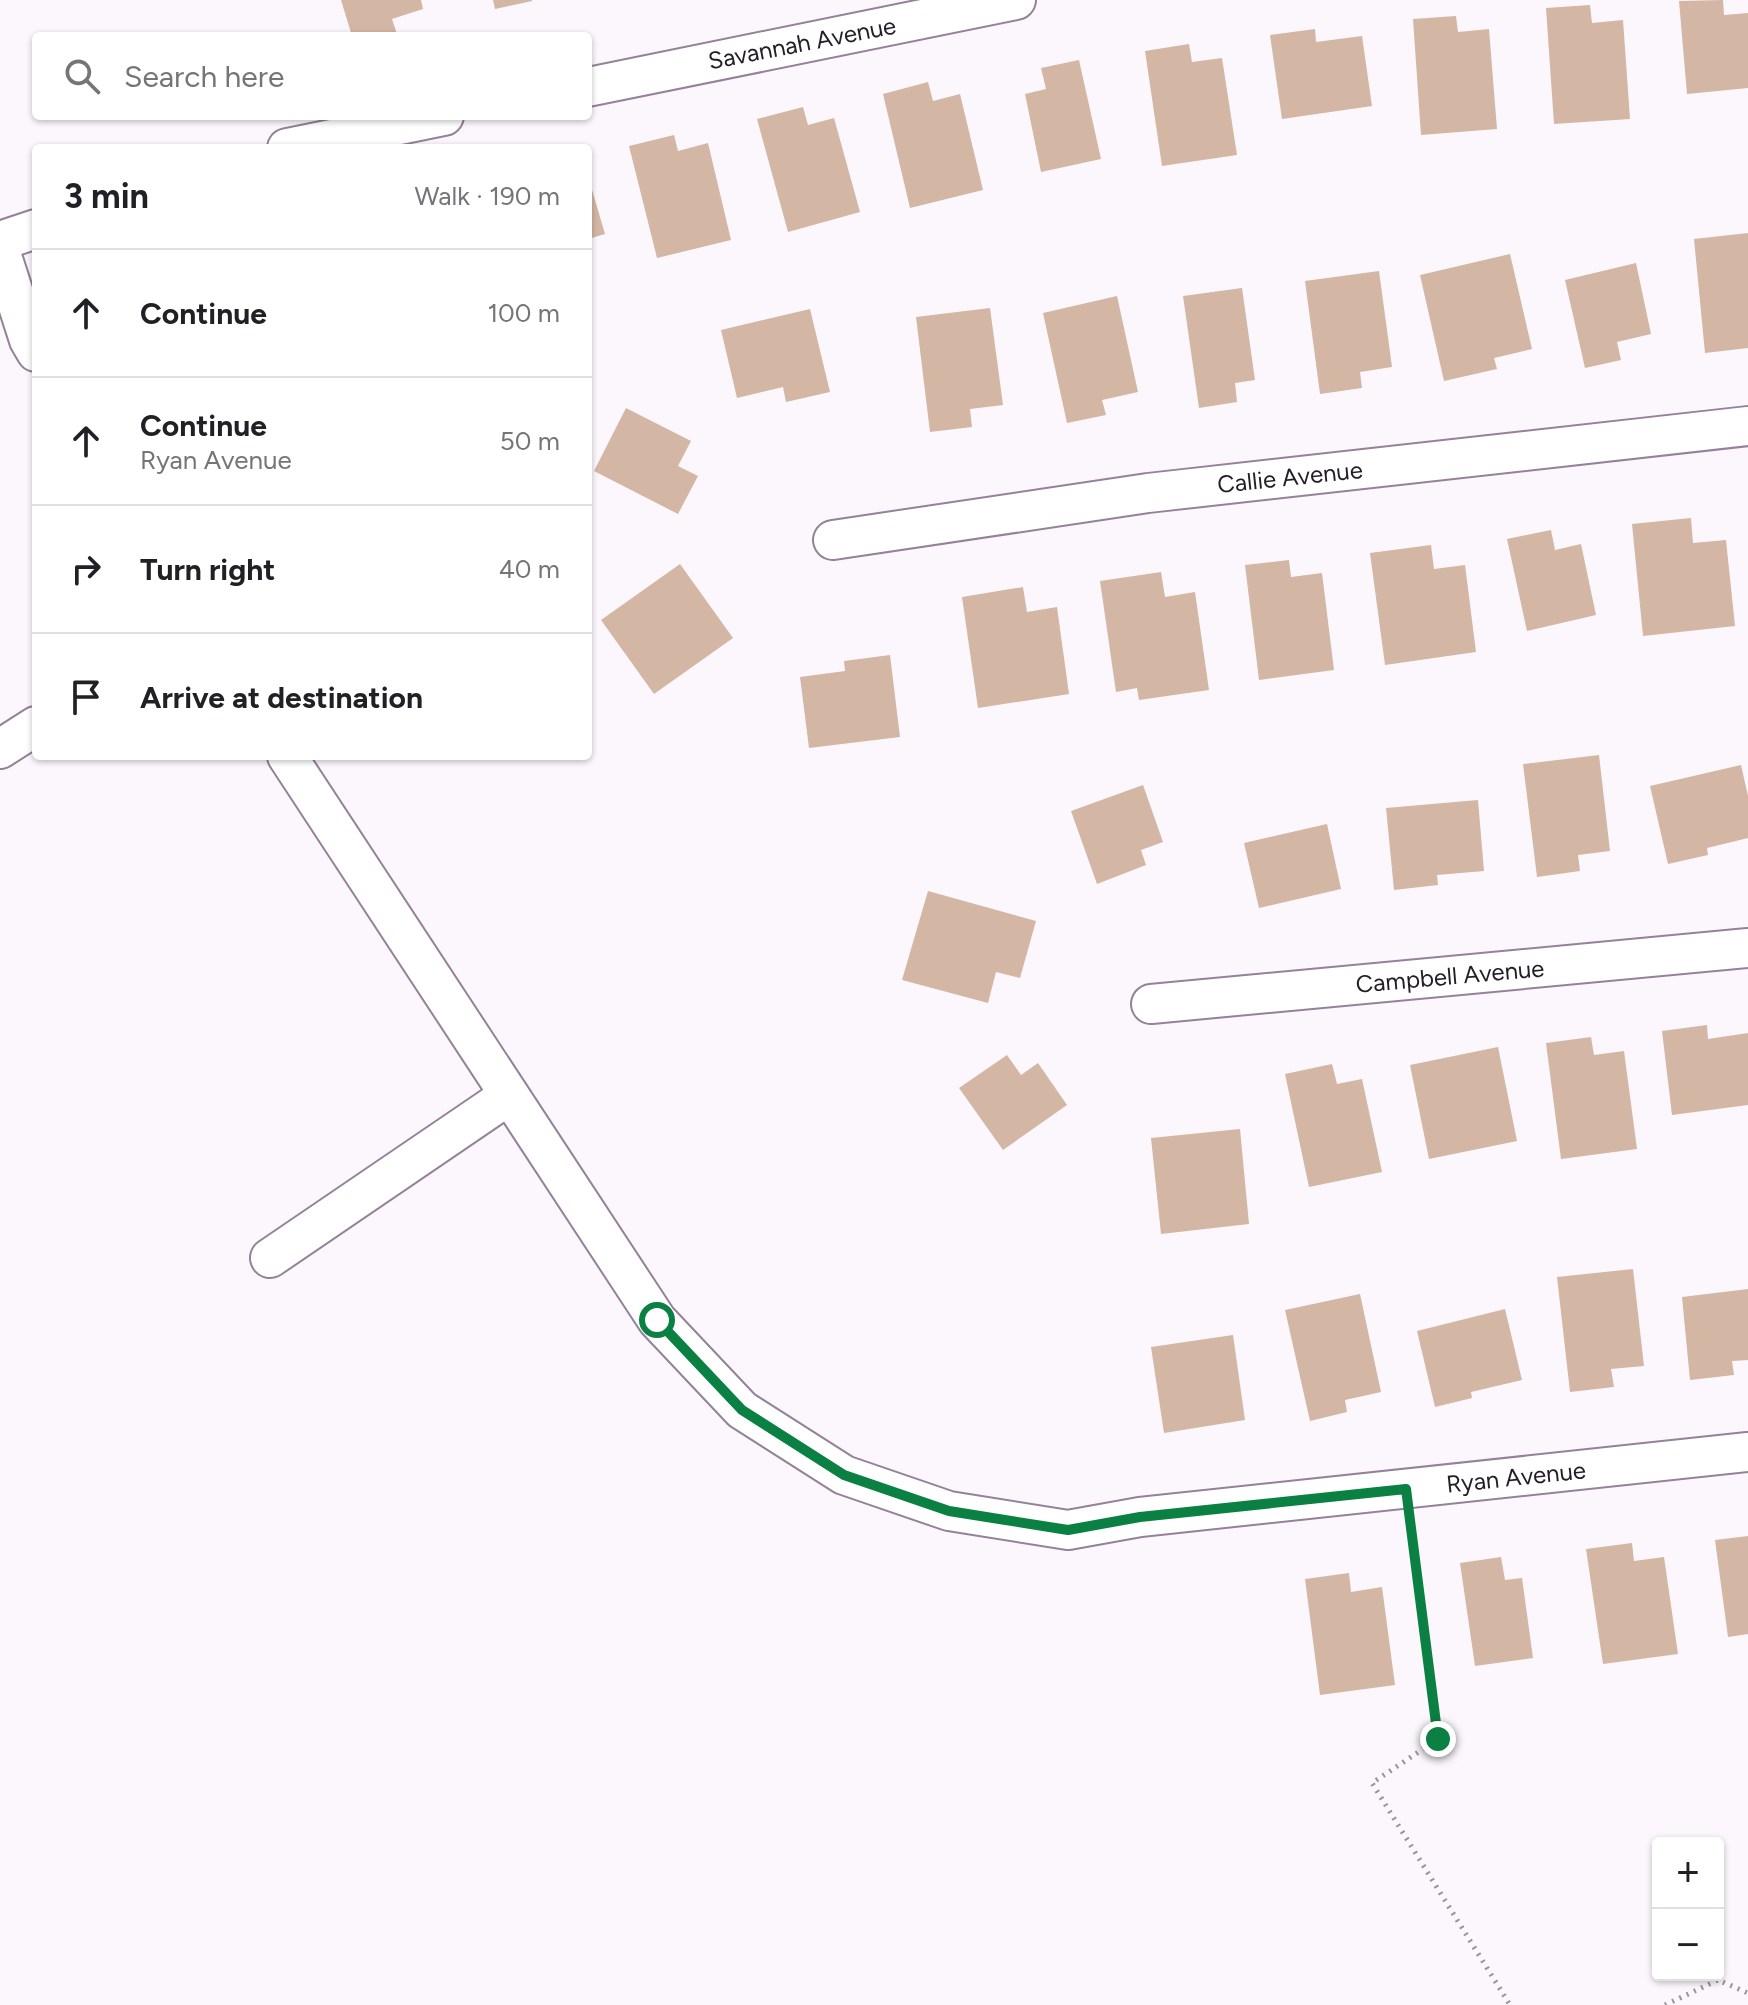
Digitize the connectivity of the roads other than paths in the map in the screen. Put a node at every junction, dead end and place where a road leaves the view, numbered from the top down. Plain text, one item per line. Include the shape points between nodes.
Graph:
1 (1016, 0) edge
2 (592, 86) edge
3 (424, 120) edge
4 (307, 144) edge
5 (32, 230) edge
6 (0, 241) edge
7 (0, 250) edge
8 (32, 345) edge
9 (1748, 426) edge
10 (833, 540) dead end
11 (32, 729) edge
12 (0, 749) edge
13 (290, 760) edge
14 (1748, 948) edge
15 (1151, 1004) dead end
16 (508, 1096) junction
17 (270, 1258) dead end
18 (1748, 1452) edge

1 - 2 street, Savannah Avenue
3 - 4 street
5 - 6 street
7 - 8 street
9 - 10 street, Callie Avenue via 1148,493
11 - 12 street
13 - 16 street, Ryan Avenue
14 - 15 street, Campbell Avenue
16 - 17 street
16 - 18 street, Ryan Avenue via 657,1320 742,1410 844,1475 949,1511 1068,1530 1140,1517

